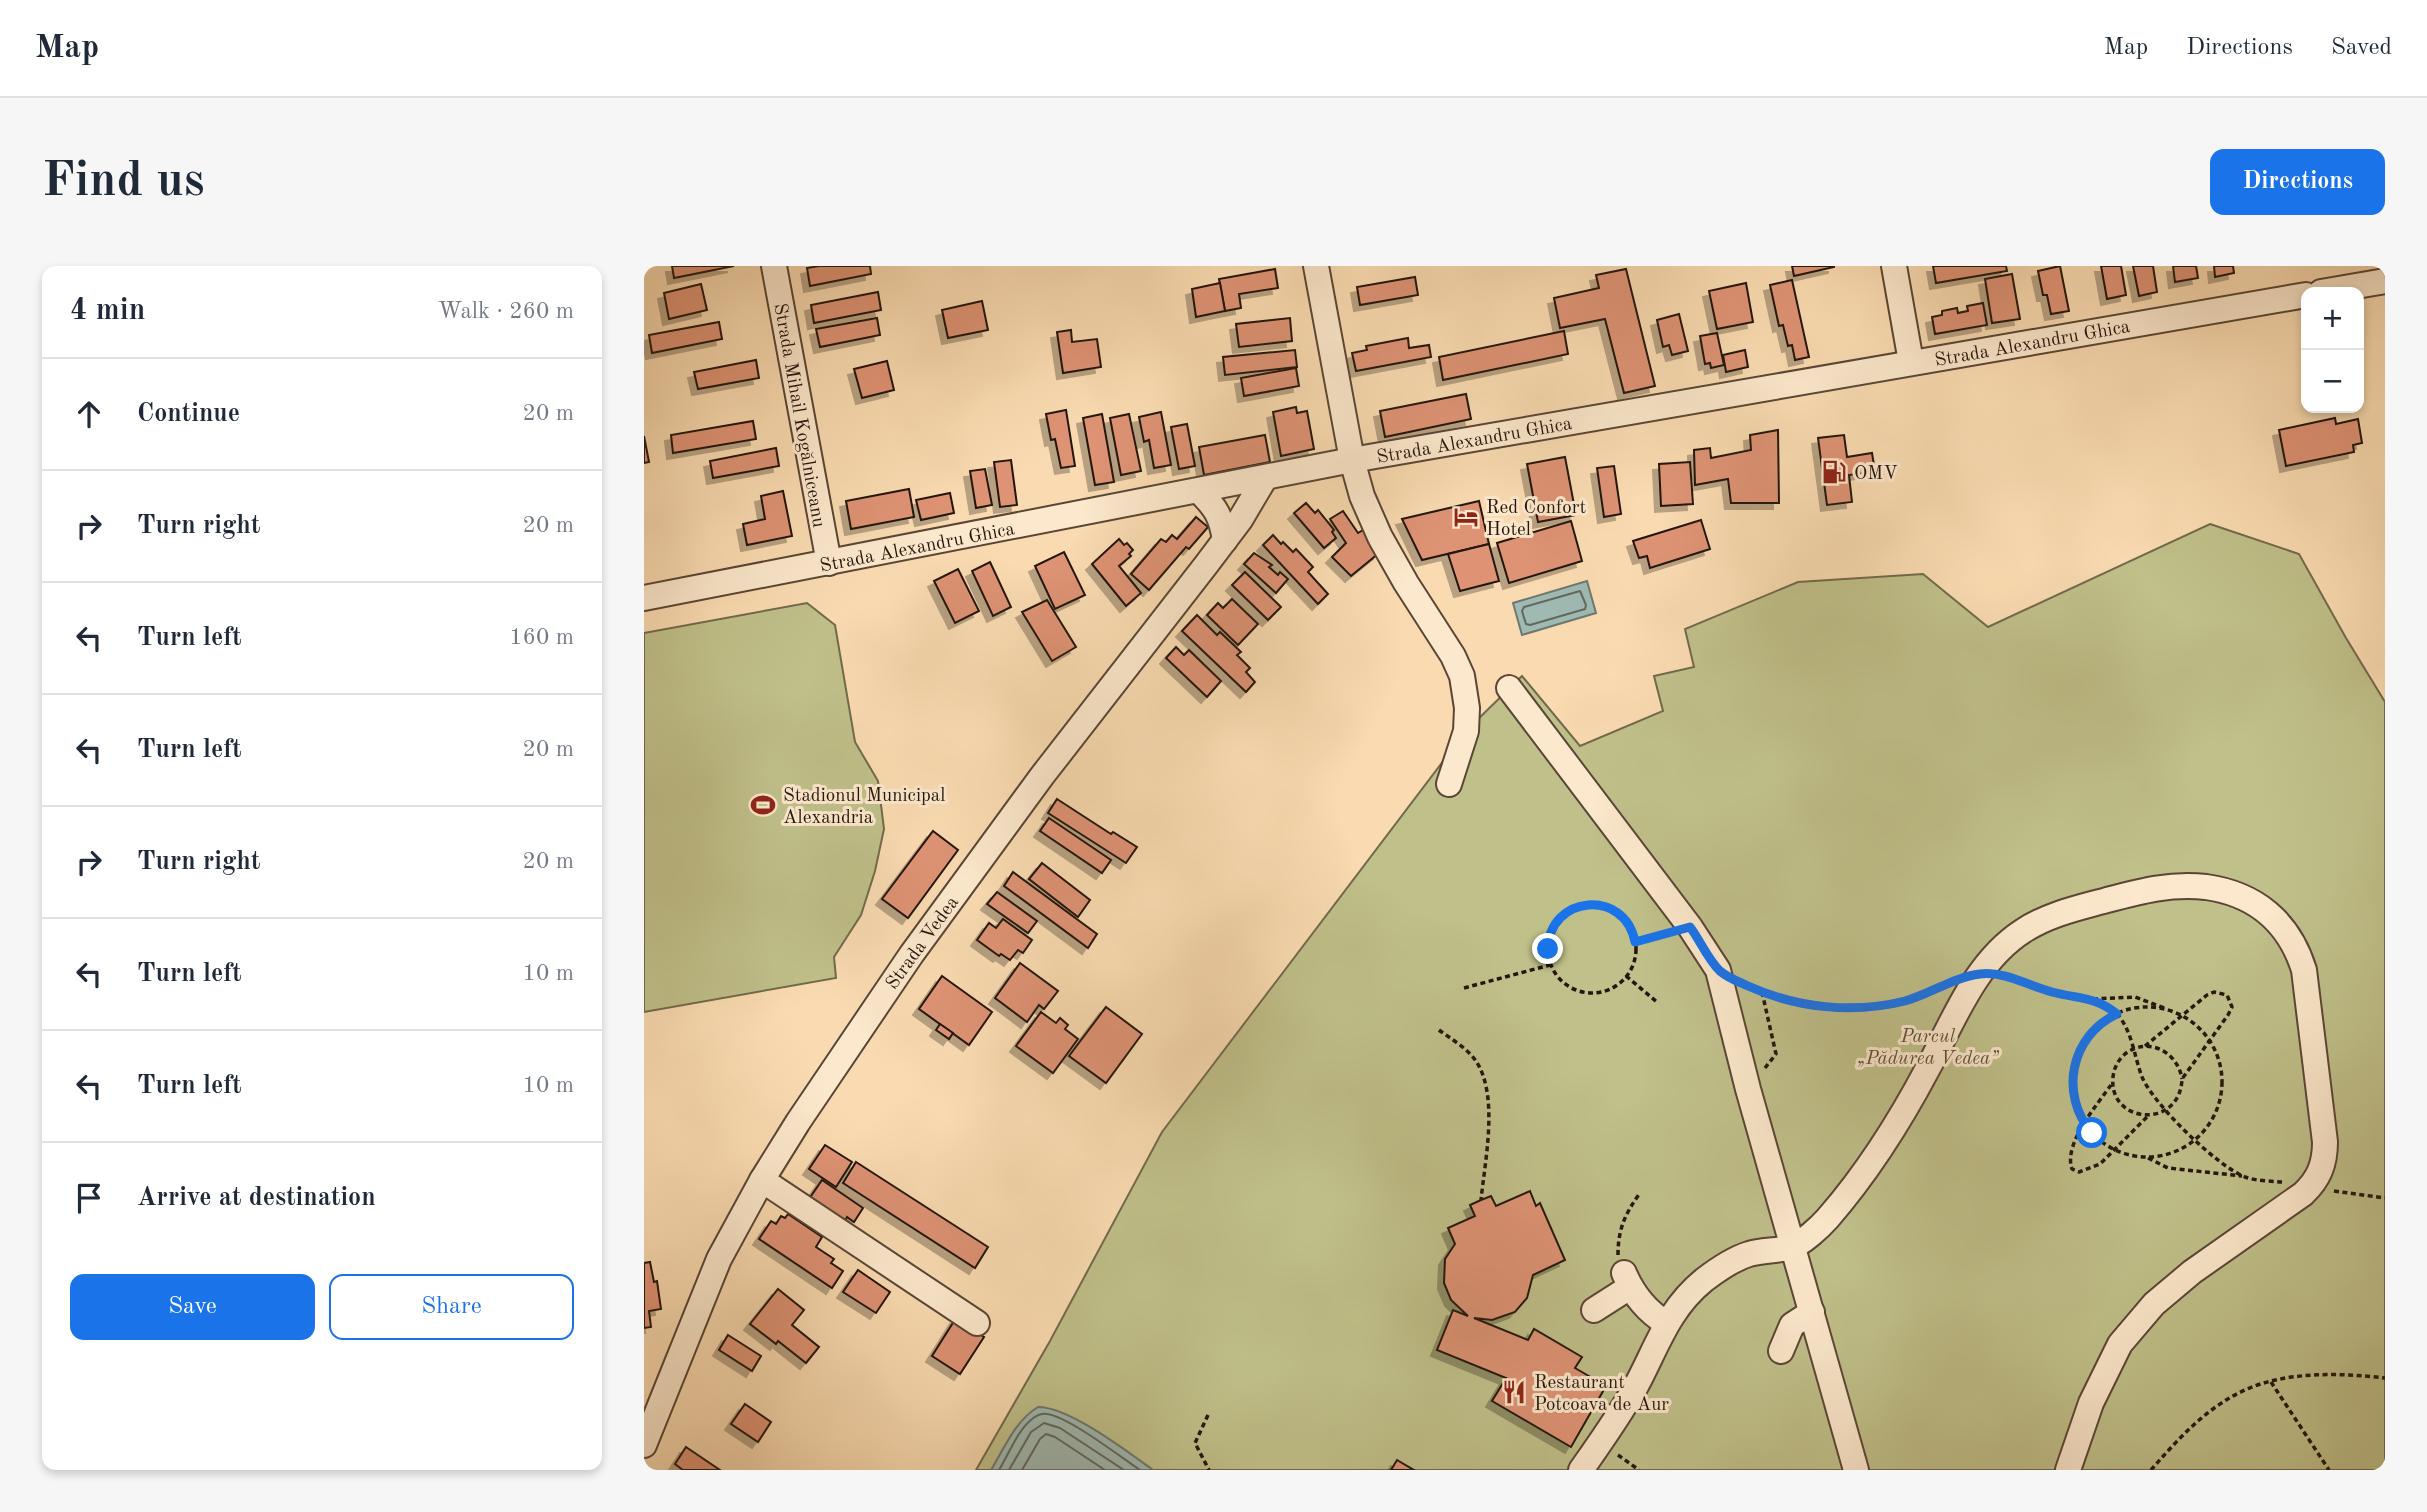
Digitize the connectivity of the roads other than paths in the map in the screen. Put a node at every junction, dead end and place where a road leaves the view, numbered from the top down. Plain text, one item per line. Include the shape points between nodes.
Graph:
1 (774, 266) edge
2 (1316, 266) edge
3 (1894, 266) edge
4 (2385, 281) edge
5 (2350, 287) edge
6 (2301, 296) edge
7 (1912, 362) junction
8 (1352, 460) junction
9 (1265, 478) junction
10 (1199, 491) junction
11 (1225, 540) junction
12 (829, 564) junction
13 (644, 598) edge
14 (1509, 688) dead end
15 (1449, 784) dead end
16 (762, 1180) junction
17 (1793, 1246) junction
18 (1594, 1310) dead end
19 (1812, 1312) junction
20 (977, 1323) dead end
21 (1666, 1323) junction
22 (1781, 1350) dead end
23 (644, 1445) edge
24 (1581, 1470) edge
25 (1856, 1470) edge
26 (2068, 1470) edge

1 - 12 street, Strada Mihail Kogălniceanu
2 - 8 street
3 - 7 street
4 - 5 street
6 - 7 street, Strada Alexandru Ghica
7 - 8 street, Strada Alexandru Ghica
8 - 9 street, Strada Alexandru Ghica
8 - 15 street via 1380,537 1462,676 1466,731
9 - 10 street, Strada Alexandru Ghica
9 - 11 street, Strada Vedea
10 - 11 street via 1222,519
10 - 12 street, Strada Alexandru Ghica
11 - 16 street, Strada Vedea via 1042,776 911,955
12 - 13 street, Strada Alexandru Ghica
14 - 17 street via 1718,970
16 - 20 street
16 - 23 street, Strada Vedea via 719,1259
17 - 19 street
17 - 21 street via 1749,1254 1725,1265 1693,1290
17 - 26 street via 1826,1221 1866,1171 1980,974 2023,931 2059,913 2158,887 2185,885 2221,890 2269,914 2298,949 2304,970 2325,1157 2314,1183 2192,1272 2154,1304 2120,1344 2091,1403
18 - 21 street via 1627,1280 1652,1314
19 - 22 street via 1792,1325
19 - 25 street
21 - 24 street via 1636,1387

